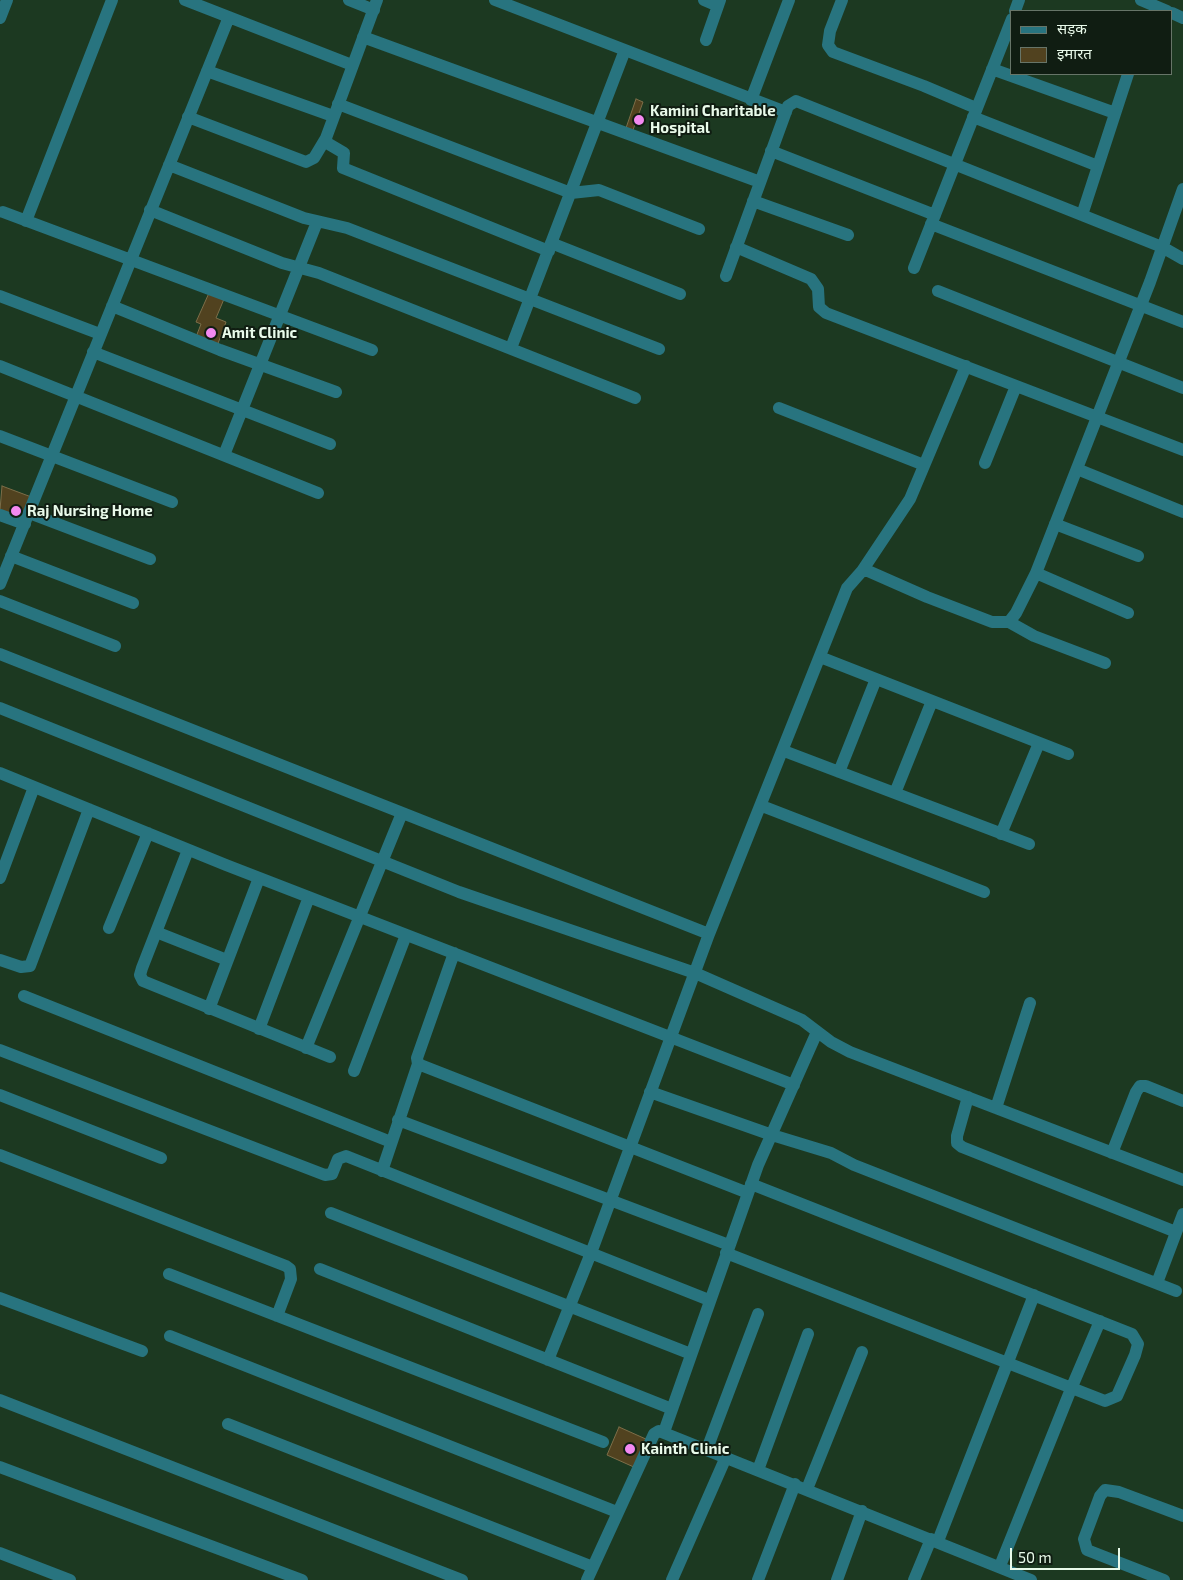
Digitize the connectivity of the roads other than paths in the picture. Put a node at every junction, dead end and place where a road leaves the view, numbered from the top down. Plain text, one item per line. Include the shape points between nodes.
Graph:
1 (7, 0) edge
2 (112, 0) edge
3 (185, 0) edge
4 (349, 0) edge
5 (494, 0) edge
6 (704, 0) edge
7 (789, 0) edge
8 (842, 0) edge
9 (719, 3) edge
10 (375, 5) edge
11 (1147, 5) edge
12 (1164, 10) edge
13 (229, 17) junction
14 (0, 18) edge
15 (1010, 25) edge
16 (363, 37) junction
17 (706, 40) dead end
18 (625, 50) junction
19 (352, 65) junction
20 (992, 69) junction
21 (207, 71) junction
22 (1128, 75) edge
23 (751, 100) junction
24 (338, 104) junction
25 (786, 112) junction
26 (975, 113) junction
27 (1115, 113) junction
28 (333, 116) junction
29 (188, 117) junction
30 (598, 123) junction
31 (326, 138) junction
32 (771, 151) junction
33 (954, 164) junction
34 (169, 165) junction
35 (1098, 166) junction
36 (760, 182) junction
37 (1183, 189) edge
38 (571, 193) junction
39 (753, 200) junction
40 (150, 210) junction
41 (3, 212) dead end
42 (1082, 215) junction
43 (933, 220) junction
44 (26, 221) junction
45 (317, 222) junction
46 (699, 228) dead end
47 (848, 235) dead end
48 (550, 247) junction
49 (1162, 247) junction
50 (736, 248) junction
51 (1183, 259) edge
52 (130, 260) junction
53 (299, 268) junction
54 (914, 268) dead end
55 (726, 276) dead end
56 (938, 291) dead end
57 (680, 294) dead end
58 (0, 296) edge
59 (530, 300) junction
60 (112, 306) junction
61 (1141, 306) junction
62 (278, 316) junction
63 (1183, 322) edge
64 (100, 334) junction
65 (511, 348) junction
66 (372, 350) dead end
67 (659, 350) dead end
68 (93, 352) junction
69 (260, 363) junction
70 (1119, 363) junction
71 (0, 366) edge
72 (966, 366) junction
73 (1016, 386) junction
74 (1183, 388) edge
75 (336, 392) dead end
76 (76, 395) junction
77 (635, 398) dead end
78 (779, 408) dead end
79 (242, 410) junction
80 (1098, 417) junction
81 (0, 436) edge
82 (330, 444) dead end
83 (1183, 450) edge
84 (52, 455) junction
85 (224, 455) junction
86 (985, 463) dead end
87 (924, 466) junction
88 (1076, 469) junction
89 (318, 493) dead end
90 (172, 502) dead end
91 (1183, 512) edge
92 (0, 514) edge
93 (27, 518) junction
94 (1055, 524) junction
95 (11, 556) junction
96 (1138, 556) dead end
97 (150, 560) dead end
98 (862, 571) junction
99 (1036, 573) junction
100 (0, 584) edge
101 (0, 601) edge
102 (134, 603) dead end
103 (1128, 613) dead end
104 (1009, 622) junction
105 (115, 646) dead end
106 (0, 654) edge
107 (820, 657) junction
108 (1105, 663) dead end
109 (876, 679) junction
110 (932, 701) junction
111 (0, 708) edge
112 (1038, 743) junction
113 (784, 751) junction
114 (1068, 754) dead end
115 (839, 772) junction
116 (0, 773) edge
117 (34, 787) junction
118 (895, 793) junction
119 (762, 806) junction
120 (89, 809) junction
121 (402, 813) junction
122 (148, 833) junction
123 (1001, 834) junction
124 (1030, 844) dead end
125 (188, 850) junction
126 (382, 861) junction
127 (0, 878) edge
128 (258, 878) junction
129 (984, 892) dead end
130 (309, 897) junction
131 (360, 917) junction
132 (109, 928) dead end
133 (156, 932) junction
134 (709, 934) junction
135 (406, 935) junction
136 (454, 953) junction
137 (0, 960) edge
138 (228, 960) junction
139 (695, 973) junction
140 (24, 996) dead end
141 (1030, 1003) dead end
142 (209, 1009) junction
143 (259, 1029) junction
144 (817, 1032) junction
145 (671, 1037) junction
146 (306, 1048) junction
147 (0, 1050) edge
148 (330, 1057) dead end
149 (418, 1064) junction
150 (354, 1071) dead end
151 (794, 1085) junction
152 (650, 1092) junction
153 (0, 1095) edge
154 (968, 1097) junction
155 (1183, 1101) edge
156 (996, 1108) junction
157 (398, 1120) junction
158 (772, 1135) junction
159 (391, 1142) junction
160 (631, 1146) junction
161 (1112, 1153) junction
162 (0, 1155) edge
163 (161, 1158) dead end
164 (382, 1171) junction
165 (1183, 1180) edge
166 (750, 1188) junction
167 (611, 1200) junction
168 (331, 1213) dead end
169 (1183, 1214) edge
170 (1176, 1232) junction
171 (728, 1249) junction
172 (591, 1253) junction
173 (320, 1269) dead end
174 (169, 1274) dead end
175 (1157, 1283) junction
176 (1176, 1291) dead end
177 (1034, 1295) junction
178 (0, 1298) edge
179 (709, 1300) junction
180 (570, 1307) junction
181 (758, 1314) dead end
182 (277, 1316) junction
183 (1100, 1322) junction
184 (808, 1334) dead end
185 (170, 1336) dead end
186 (142, 1351) dead end
187 (862, 1352) dead end
188 (691, 1354) junction
189 (548, 1360) junction
190 (1009, 1362) junction
191 (1070, 1389) junction
192 (0, 1400) edge
193 (672, 1409) junction
194 (228, 1424) dead end
195 (664, 1432) junction
196 (603, 1442) dead end
197 (707, 1449) junction
198 (726, 1457) junction
199 (0, 1467) edge
200 (758, 1470) junction
201 (795, 1484) junction
202 (807, 1489) junction
203 (862, 1511) junction
204 (617, 1512) junction
205 (1183, 1516) edge
206 (934, 1540) junction
207 (0, 1553) edge
208 (1000, 1566) junction
209 (592, 1567) junction
210 (70, 1580) edge
211 (302, 1580) edge
212 (462, 1580) edge
213 (587, 1580) edge
214 (672, 1580) edge
215 (758, 1580) edge
216 (837, 1580) edge
217 (914, 1580) edge
218 (1030, 1580) edge
219 (1164, 1580) edge

1 - 14 street
2 - 44 street
3 - 13 street
4 - 10 street
5 - 18 street
6 - 9 street
7 - 23 street
8 - 26 street via 830,31 828,45 833,52 924,86
9 - 17 street
10 - 16 street
11 - 12 street
13 - 19 street
13 - 21 street
15 - 20 street
16 - 19 street
16 - 30 street
18 - 23 street
18 - 30 street
19 - 24 street
20 - 26 street
20 - 27 street
21 - 28 street
21 - 29 street
22 - 27 street
23 - 25 street
24 - 28 street
24 - 38 street
25 - 32 street
25 - 33 street via 788,106 796,101
26 - 33 street
26 - 35 street
27 - 35 street
28 - 31 street
29 - 31 street via 306,162 314,158
29 - 34 street
30 - 36 street
30 - 38 street
31 - 48 street via 327,143 344,153 345,171
32 - 36 street
32 - 43 street
33 - 42 street
33 - 43 street
34 - 40 street
34 - 45 street
35 - 42 street
36 - 39 street
37 - 49 street
38 - 46 street via 599,190
38 - 48 street
39 - 47 street
39 - 50 street
40 - 52 street
40 - 53 street
41 - 44 street
42 - 49 street
43 - 54 street
43 - 61 street
44 - 52 street
45 - 53 street
45 - 59 street via 347,228
48 - 57 street
48 - 59 street
49 - 51 street
49 - 61 street
50 - 55 street
50 - 72 street via 811,279 818,289 819,307 826,313
52 - 60 street
52 - 62 street
53 - 62 street
53 - 65 street
56 - 70 street
58 - 64 street
59 - 65 street
59 - 67 street
60 - 64 street
60 - 69 street
61 - 63 street
61 - 70 street
62 - 66 street via 316,327
62 - 69 street
64 - 68 street
65 - 77 street
68 - 76 street
68 - 79 street
69 - 75 street
69 - 79 street
70 - 74 street
70 - 80 street
71 - 76 street
72 - 73 street
72 - 87 street
73 - 80 street
73 - 86 street
76 - 84 street
76 - 85 street
78 - 87 street
79 - 82 street
79 - 85 street
80 - 83 street
80 - 88 street
81 - 84 street
84 - 90 street
84 - 93 street
85 - 89 street
87 - 98 street via 910,499
88 - 91 street
88 - 94 street
92 - 93 street
93 - 95 street
93 - 97 street
94 - 96 street
94 - 99 street
95 - 100 street
95 - 102 street
98 - 104 street via 874,573 992,622
98 - 107 street via 847,588
99 - 103 street
99 - 104 street
101 - 105 street
104 - 108 street via 1034,636
106 - 121 street
107 - 109 street
107 - 113 street
109 - 110 street
109 - 115 street
110 - 112 street
110 - 118 street
111 - 126 street
112 - 114 street
112 - 123 street
113 - 115 street
113 - 119 street
115 - 118 street
116 - 117 street
117 - 120 street
117 - 127 street
118 - 123 street
119 - 129 street
119 - 134 street
120 - 122 street
120 - 137 street via 30,966 21,967
121 - 126 street
121 - 134 street
122 - 125 street
122 - 132 street
123 - 124 street
125 - 128 street
125 - 133 street
126 - 131 street
126 - 139 street via 458,892
128 - 130 street
128 - 138 street
130 - 131 street
130 - 143 street
131 - 135 street
131 - 146 street
133 - 138 street
133 - 142 street via 140,975 143,981
134 - 139 street
135 - 136 street
135 - 150 street
136 - 145 street
136 - 149 street via 417,1058
138 - 142 street
139 - 144 street via 802,1020
139 - 145 street
140 - 159 street
141 - 156 street
142 - 143 street
143 - 146 street
144 - 151 street
144 - 154 street via 850,1052
145 - 151 street
145 - 152 street
146 - 148 street
147 - 164 street via 324,1175 332,1174 342,1156
149 - 157 street
149 - 160 street
151 - 158 street
152 - 158 street
152 - 160 street
153 - 163 street
154 - 156 street
154 - 170 street via 956,1143 962,1147
155 - 161 street via 1140,1086
156 - 161 street
157 - 159 street
157 - 167 street
158 - 166 street
158 - 175 street via 831,1153
159 - 164 street
160 - 166 street
160 - 167 street
161 - 165 street
162 - 182 street via 286,1266 290,1269 291,1279
164 - 172 street
166 - 171 street
166 - 177 street
167 - 171 street
167 - 172 street
168 - 180 street
169 - 170 street
170 - 175 street
171 - 179 street
171 - 190 street
172 - 179 street
172 - 180 street
173 - 189 street
174 - 182 street
175 - 176 street
177 - 183 street
177 - 190 street
178 - 186 street
179 - 188 street
180 - 188 street
180 - 189 street
181 - 197 street
182 - 196 street
183 - 191 street
183 - 191 street via 1132,1334 1138,1344 1117,1396 1105,1401
184 - 200 street
185 - 204 street
187 - 202 street
188 - 193 street
189 - 193 street
190 - 191 street
190 - 206 street
191 - 208 street
192 - 212 street
193 - 195 street
194 - 209 street
195 - 197 street
195 - 204 street via 654,1434
197 - 198 street
198 - 200 street
198 - 214 street
199 - 211 street
200 - 201 street
201 - 202 street
201 - 215 street
202 - 203 street
203 - 206 street
203 - 216 street
204 - 209 street
205 - 219 street via 1119,1492 1104,1490 1084,1539 1086,1550
206 - 208 street
206 - 217 street
207 - 210 street
208 - 218 street
209 - 213 street

